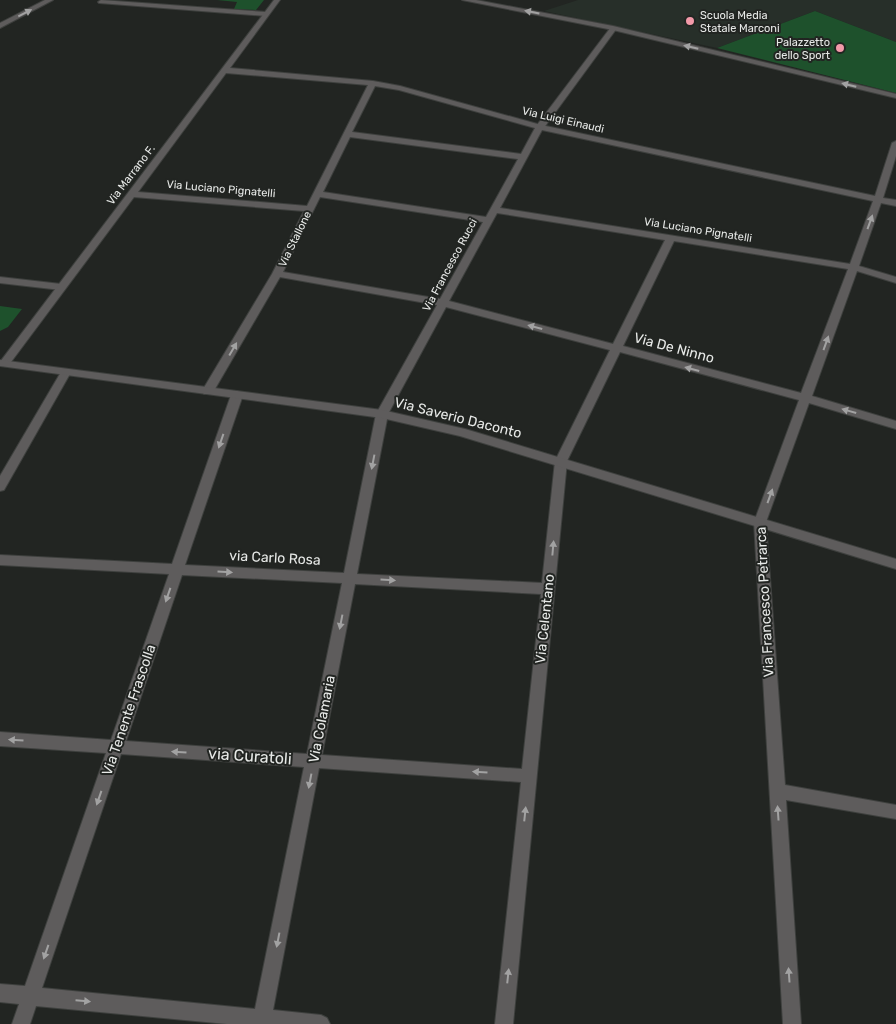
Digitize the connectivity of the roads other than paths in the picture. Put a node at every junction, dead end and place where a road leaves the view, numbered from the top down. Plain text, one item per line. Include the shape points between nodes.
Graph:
1 (50, 0) edge
2 (277, 0) edge
3 (465, 0) edge
4 (101, 2) dead end
5 (266, 14) junction
6 (0, 26) edge
7 (613, 28) junction
8 (223, 70) junction
9 (373, 83) junction
10 (896, 96) edge
11 (540, 127) junction
12 (348, 134) junction
13 (896, 143) edge
14 (523, 157) junction
15 (131, 194) junction
16 (318, 194) junction
17 (878, 199) junction
18 (896, 203) edge
19 (310, 209) junction
20 (494, 210) junction
21 (489, 220) junction
22 (670, 239) junction
23 (853, 268) junction
24 (277, 274) junction
25 (0, 280) edge
26 (896, 280) edge
27 (61, 287) junction
28 (444, 303) junction
29 (616, 348) junction
30 (2, 364) edge
31 (66, 372) junction
32 (208, 392) junction
33 (237, 395) junction
34 (806, 398) junction
35 (382, 414) junction
36 (896, 425) edge
37 (561, 461) junction
38 (0, 487) edge
39 (760, 522) junction
40 (0, 560) edge
41 (896, 564) edge
42 (177, 570) junction
43 (350, 578) junction
44 (549, 589) junction
45 (0, 739) edge
46 (116, 748) junction
47 (314, 761) junction
48 (529, 776) junction
49 (776, 791) junction
50 (896, 812) edge
51 (0, 993) edge
52 (31, 996) junction
53 (262, 1021) edge
54 (21, 1024) edge
55 (321, 1024) edge
56 (504, 1024) edge
57 (792, 1024) edge

6 -> 1 street
2 - 5 street, Via Marrano F.
7 -> 3 street
4 - 5 street
5 - 8 street, Via Marrano F.
10 -> 7 street
7 - 11 street, Via Francesco Rucci
8 - 9 street, Via Luigi Einaudi
8 - 15 street, Via Marrano F.
9 - 11 street, Via Luigi Einaudi
9 - 12 street, Via Stallone
11 - 14 street, Via Francesco Rucci
11 - 17 street, Via Luigi Einaudi
12 - 14 street
12 - 16 street, Via Stallone
13 - 17 street, Via Francesco Petrarca
14 - 20 street, Via Francesco Rucci
15 - 19 street, Via Luciano Pignatelli
15 - 27 street, Via Marrano F.
16 - 19 street, Via Stallone
16 - 21 street
17 - 18 street, Via Luigi Einaudi
23 -> 17 street, Via Francesco Petrarca
19 - 24 street, Via Stallone
20 - 21 street, Via Francesco Rucci
20 - 22 street, Via Luciano Pignatelli
21 - 28 street, Via Francesco Rucci
22 - 23 street, Via Luciano Pignatelli
22 - 29 street, Via Celentano
23 - 26 street, Via Luciano Pignatelli
34 -> 23 street, Via Francesco Petrarca
24 - 28 street, Via De Ninno
32 -> 24 street, Via Stallone
25 - 27 street
27 - 30 street, Via Marrano F.
29 -> 28 street, Via De Ninno
28 - 35 street, Via Francesco Rucci
34 -> 29 street, Via De Ninno
29 - 37 street, Via Celentano
30 - 31 street, Via Saverio Daconto
31 - 32 street, Via Saverio Daconto
31 - 38 street
32 - 33 street, Via Saverio Daconto
33 - 35 street, Via Saverio Daconto
33 -> 42 street, Via Tenente Frascolla
36 -> 34 street, Via De Ninno
39 -> 34 street, Via Francesco Petrarca
35 - 37 street, Via Saverio Daconto via 462,432
35 -> 43 street, Via Colamaria
37 - 39 street, Via Saverio Daconto
44 -> 37 street, Via Celentano
39 - 41 street, Via Saverio Daconto
39 - 49 street, Via Francesco Petrarca
40 - 42 street, via Carlo Rosa
42 -> 43 street, via Carlo Rosa
42 -> 46 street, Via Tenente Frascolla
43 -> 44 street, via Carlo Rosa
43 -> 47 street, Via Colamaria
44 - 48 street, Via Celentano
46 -> 45 street, via Curatoli
47 -> 46 street, via Curatoli
46 -> 52 street, Via Tenente Frascolla
48 -> 47 street, via Curatoli
47 -> 53 street, Via Colamaria
56 -> 48 street, Via Celentano
49 - 50 street
57 -> 49 street, Via Francesco Petrarca
51 - 52 street
52 -> 53 street
52 - 54 street, Via Tenente Frascolla
53 - 55 street

